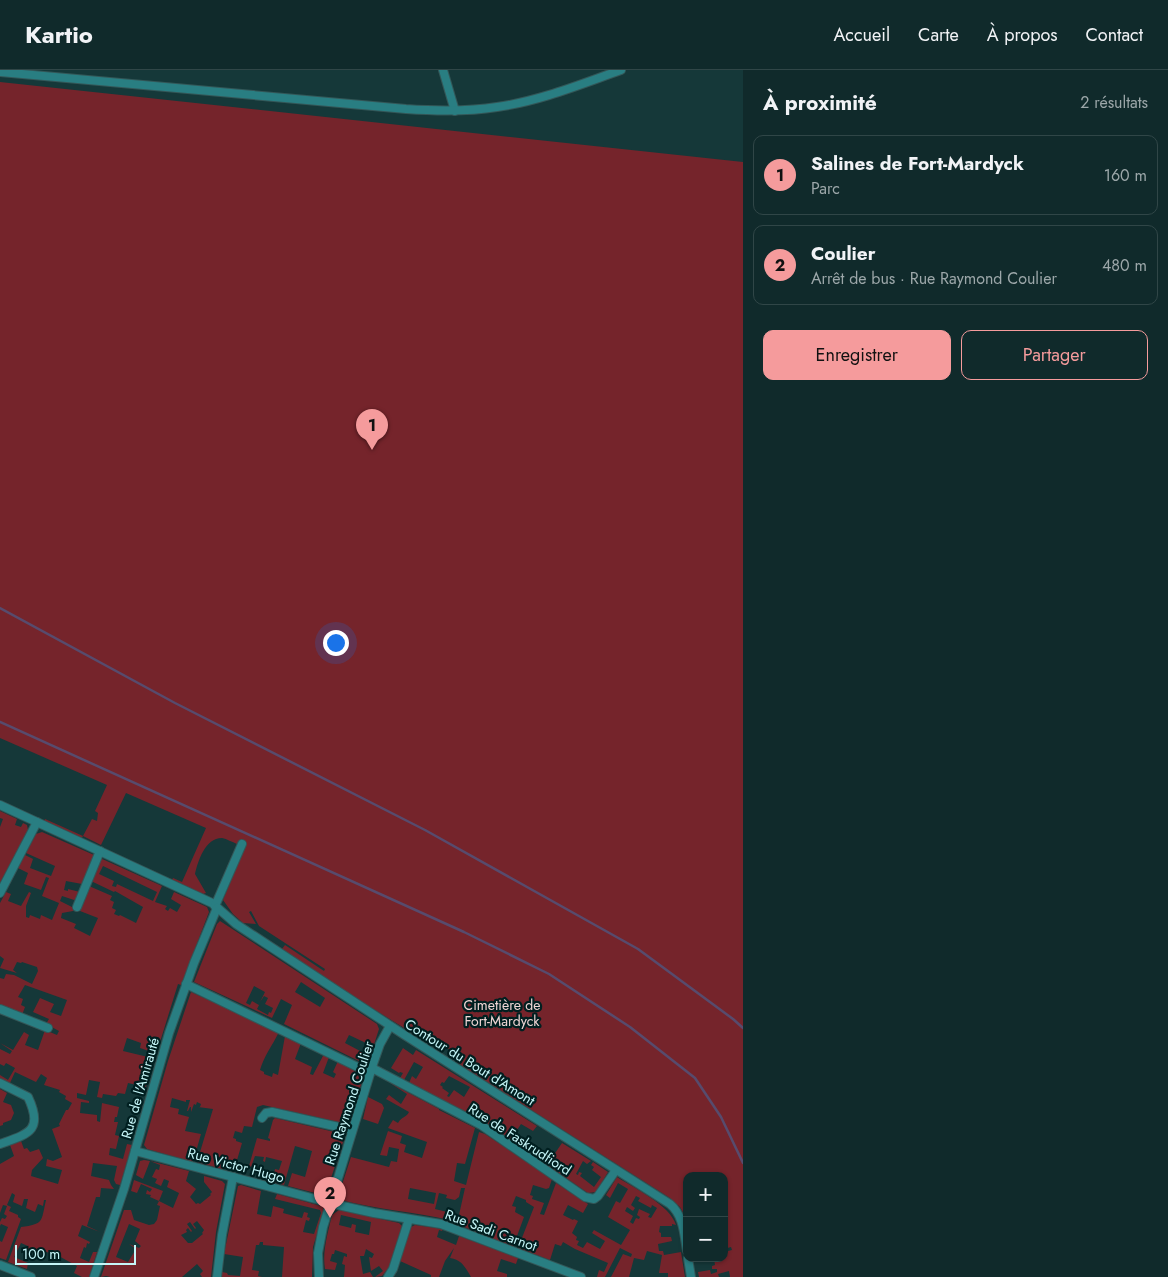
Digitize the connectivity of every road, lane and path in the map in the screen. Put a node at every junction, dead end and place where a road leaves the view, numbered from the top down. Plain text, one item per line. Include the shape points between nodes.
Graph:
1 (443, 70) edge
2 (621, 70) edge
3 (0, 72) edge
4 (455, 111) junction
5 (0, 805) edge
6 (37, 822) junction
7 (242, 844) dead end
8 (100, 851) junction
9 (0, 893) edge
10 (77, 907) dead end
11 (216, 907) junction
12 (186, 984) junction
13 (0, 1009) edge
14 (390, 1026) junction
15 (48, 1028) dead end
16 (371, 1071) junction
17 (0, 1083) edge
18 (262, 1118) dead end
19 (352, 1130) junction
20 (0, 1144) edge
21 (135, 1152) junction
22 (616, 1170) junction
23 (233, 1177) junction
24 (330, 1203) junction
25 (409, 1218) junction
26 (683, 1229) edge
27 (689, 1262) edge
28 (0, 1265) edge
29 (31, 1277) edge
30 (94, 1277) edge
31 (216, 1277) edge
32 (319, 1277) edge
33 (388, 1277) edge
34 (582, 1277) edge
35 (691, 1277) edge

1 - 4 street
2 - 4 street via 528,101
3 - 4 street
5 - 6 street, Contour du Bout d'Amont
6 - 8 street, Contour du Bout d'Amont
6 - 9 street
7 - 11 street, Rue de l'Amirauté
8 - 10 street
8 - 11 street, Contour du Bout d'Amont
11 - 12 street, Rue de l'Amirauté
11 - 14 street, Contour du Bout d'Amont via 236,924
12 - 16 street, Rue de Faskrudfiord
12 - 21 street, Rue de l'Amirauté
13 - 15 street
14 - 16 street, Rue Raymond Coulier
14 - 22 street, Contour du Bout d'Amont
16 - 19 street, Rue Raymond Coulier
16 - 22 street, Rue de Faskrudfiord via 481,1125 585,1197 594,1199 598,1196
17 - 20 street via 28,1097 35,1119 27,1134
18 - 19 street via 272,1112
19 - 24 street, Rue Raymond Coulier
21 - 23 street, Rue Victor Hugo
21 - 30 street, Rue de l'Amirauté
22 - 26 street, Contour du Bout d'Amont via 676,1209
23 - 24 street, Rue Victor Hugo
23 - 31 street
24 - 25 street, Rue Sadi Carnot
24 - 32 street, Rue Raymond Coulier via 319,1247
25 - 33 street
25 - 34 street, Rue Sadi Carnot via 445,1225
27 - 35 street
28 - 29 street

